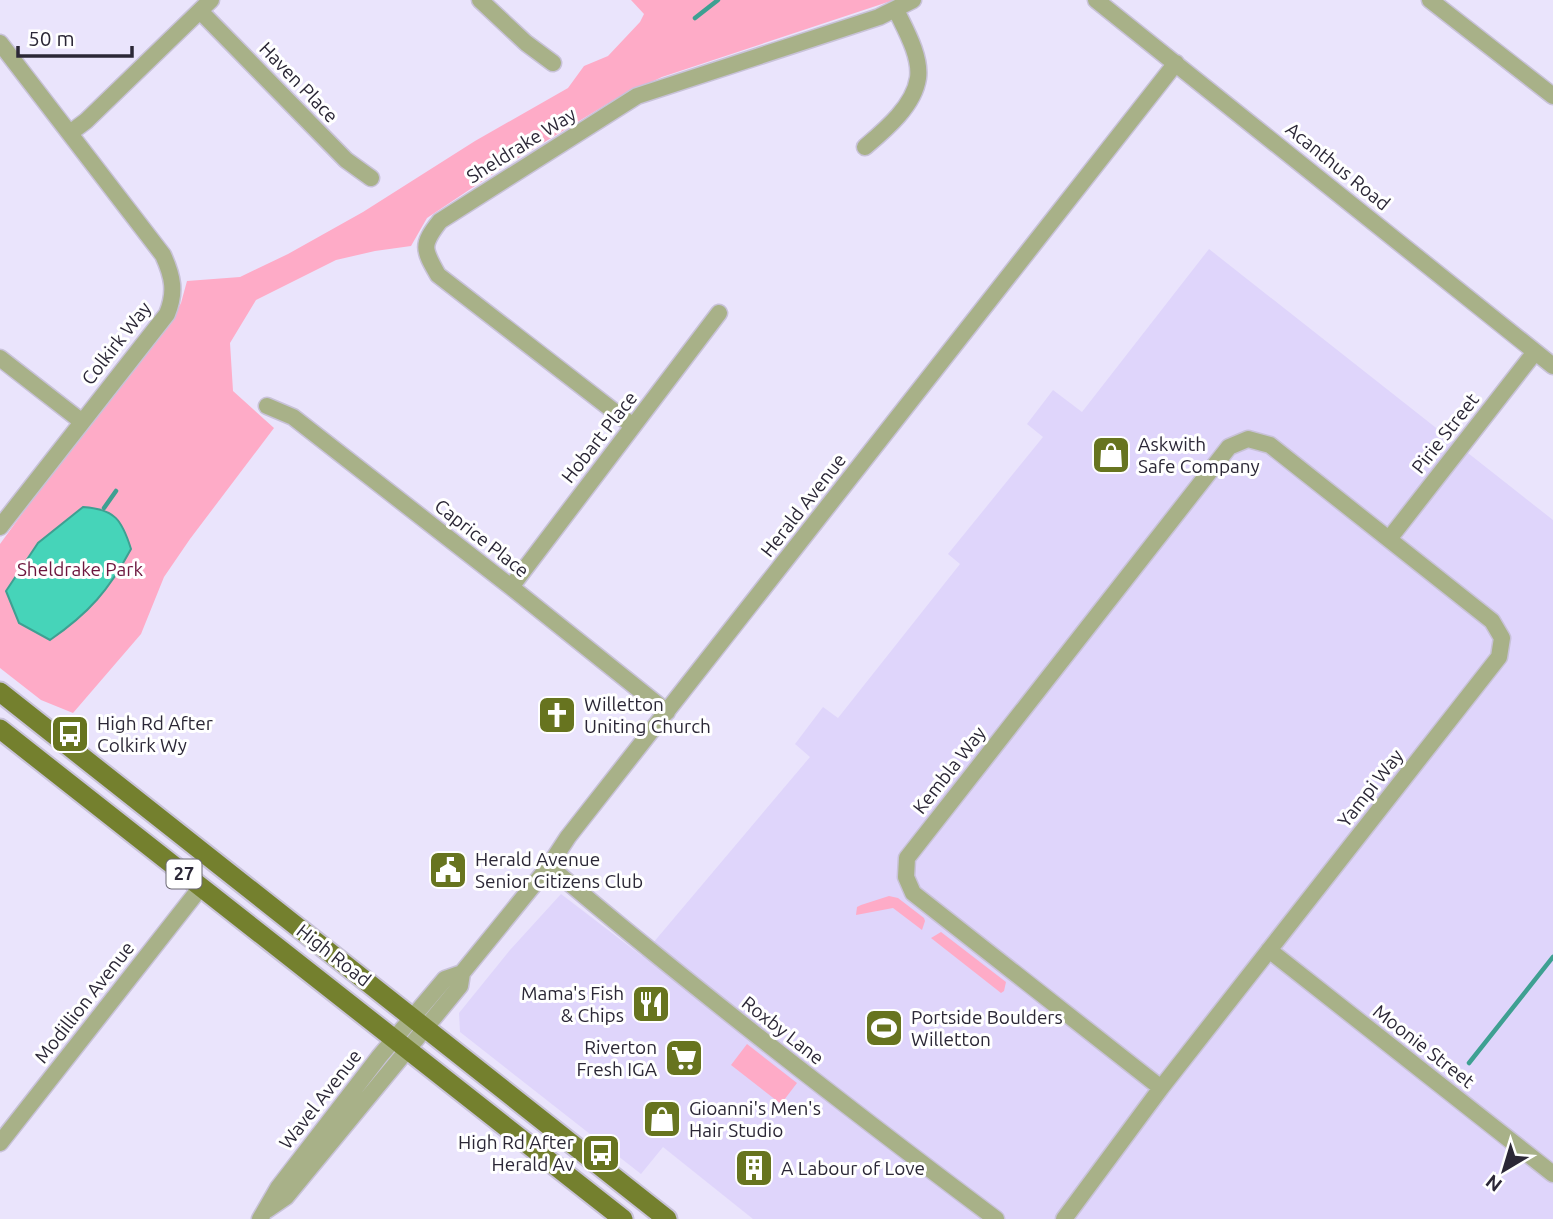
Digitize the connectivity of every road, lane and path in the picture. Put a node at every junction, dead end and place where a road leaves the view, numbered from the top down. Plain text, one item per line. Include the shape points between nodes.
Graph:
1 (480, 0) edge
2 (913, 0) edge
3 (1096, 0) edge
4 (1430, 0) edge
5 (206, 6) edge
6 (896, 10) junction
7 (0, 43) edge
8 (553, 62) dead end
9 (1176, 63) junction
10 (1553, 96) edge
11 (70, 133) junction
12 (865, 147) dead end
13 (371, 178) dead end
14 (719, 313) dead end
15 (1535, 352) junction
16 (0, 358) edge
17 (1553, 366) edge
18 (267, 406) dead end
19 (81, 421) junction
20 (633, 426) junction
21 (1248, 439) joint
22 (0, 527) edge
23 (1389, 539) junction
24 (511, 587) junction
25 (0, 692) edge
26 (667, 712) junction
27 (0, 729) edge
28 (549, 866) junction
29 (201, 887) junction
30 (1269, 950) junction
31 (419, 1023) junction
32 (402, 1045) junction
33 (1161, 1088) junction
34 (0, 1143) edge
35 (1553, 1174) edge
36 (264, 1215) edge
37 (623, 1219) edge
38 (667, 1219) edge
39 (996, 1219) edge
40 (1064, 1219) edge

1 - 8 street
2 - 6 street, Sheldrake Way
3 - 9 street, Acanthus Road
4 - 10 street
5 - 11 street
5 - 13 street, Haven Place via 346,160
6 - 12 street via 915,56 918,78 909,100
6 - 20 street, Sheldrake Way via 637,96 440,221 428,236 426,254 438,275
7 - 11 street, Colkirk Way
9 - 15 street, Acanthus Road
9 - 26 street, Herald Avenue
11 - 19 street, Colkirk Way via 173,275 173,299 167,314
14 - 20 street, Hobart Place
15 - 17 street, Acanthus Road
15 - 23 street, Pirie Street
16 - 19 street
18 - 24 street, Caprice Place via 293,417
19 - 22 street, Colkirk Way
20 - 24 street, Hobart Place
21 - 23 street, Yampi Way via 1270,445
21 - 33 street, Kembla Way via 1229,447 906,858 906,877 913,893
23 - 30 street, Yampi Way via 1492,621 1502,638 1499,657
24 - 26 street, Caprice Place
25 - 31 main road, High Road / 27
26 - 28 street, Herald Avenue
27 - 29 main road, High Road / 27
28 - 31 street, Herald Avenue via 462,973 445,979
28 - 39 street, Roxby Lane via 850,1110
29 - 32 main road, High Road / 27
29 - 34 street, Modillion Avenue
30 - 33 street, Yampi Way
30 - 35 street, Moonie Street
31 - 32 street, Herald Avenue
31 - 38 main road, High Road / 27
32 - 36 street, Wavel Avenue via 286,1197
32 - 37 main road, High Road / 27
33 - 40 street, Yampi Way

